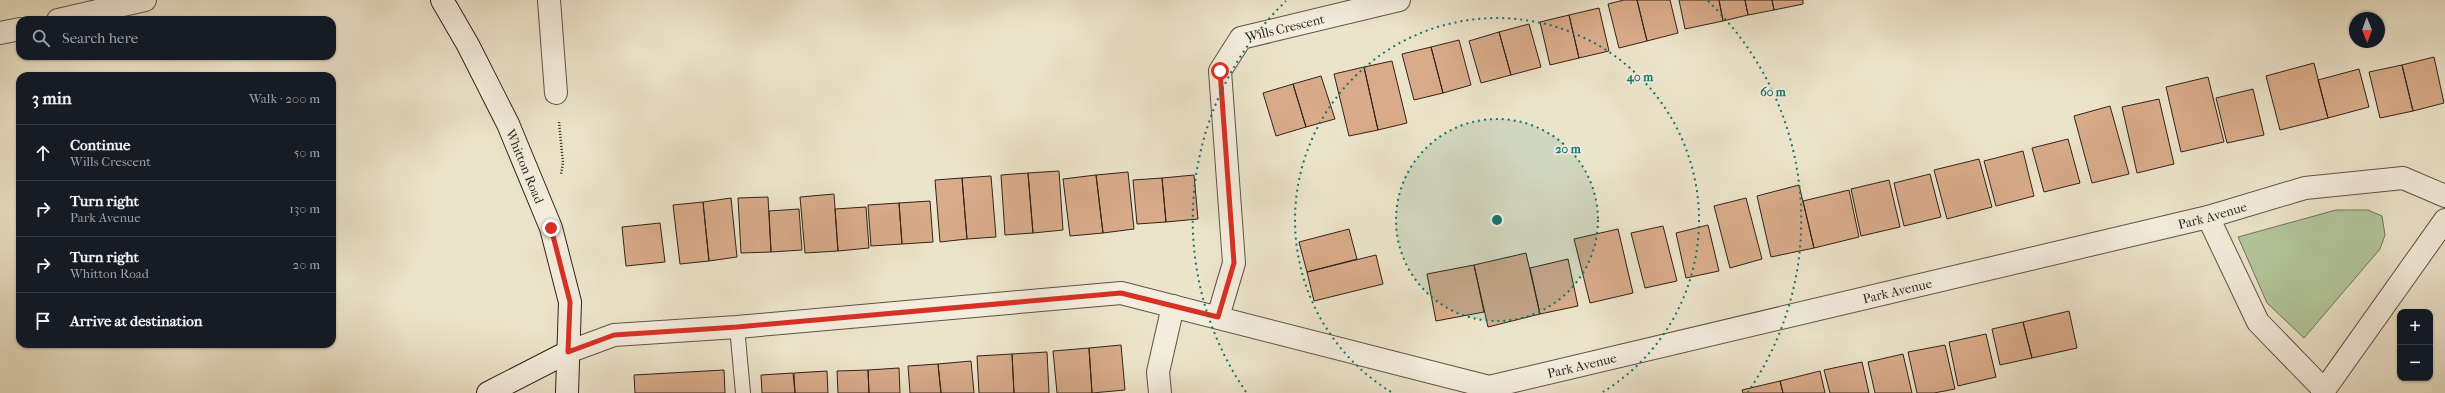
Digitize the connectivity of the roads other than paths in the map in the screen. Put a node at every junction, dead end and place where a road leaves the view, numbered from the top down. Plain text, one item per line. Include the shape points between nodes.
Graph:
1 (145, 0) edge
2 (442, 0) edge
3 (549, 0) edge
4 (1399, 0) edge
5 (1373, 3) edge
6 (75, 16) edge
7 (16, 30) edge
8 (0, 33) edge
9 (556, 93) road end
10 (2445, 196) edge
11 (2208, 217) junction
12 (2445, 220) edge
13 (1173, 306) junction
14 (1218, 317) junction
15 (737, 327) junction
16 (568, 352) junction
17 (1490, 390) edge
18 (2323, 392) edge
19 (488, 393) edge
20 (567, 393) edge
21 (743, 393) edge
22 (1160, 393) edge

1 - 6 street
2 - 16 street, Whitton Road via 508,124 551,228 570,302
3 - 9 street
4 - 5 street, Wills Crescent
5 - 14 street, Wills Crescent via 1241,38 1220,71 1234,263
7 - 8 street
10 - 11 street, Park Avenue via 2403,178 2305,188
11 - 17 street, Park Avenue
11 - 18 street via 2258,322
12 - 18 street
13 - 14 street, Park Avenue
13 - 15 street, Park Avenue via 1121,293
13 - 22 street via 1158,372
14 - 17 street, Park Avenue
15 - 16 street, Park Avenue via 614,335
15 - 21 lane
16 - 19 street, Park Avenue
16 - 20 street, Whitton Road

